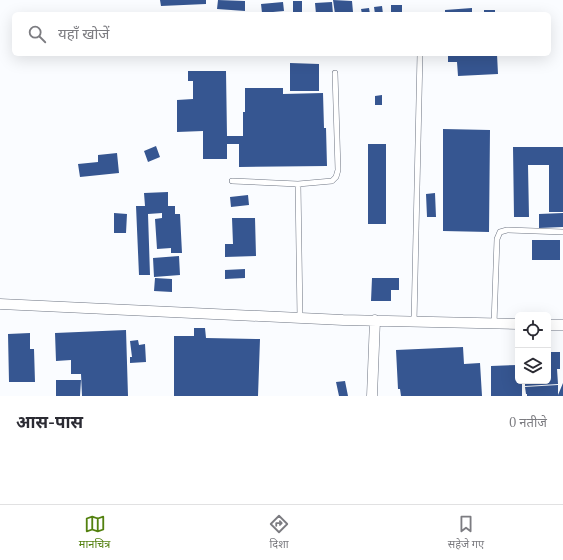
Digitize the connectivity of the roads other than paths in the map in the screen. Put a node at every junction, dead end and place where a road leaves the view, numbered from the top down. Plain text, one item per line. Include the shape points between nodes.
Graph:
1 (420, 56) edge
2 (335, 73) dead end
3 (232, 181) dead end
4 (298, 184) junction
5 (563, 232) edge
6 (0, 304) edge
7 (300, 318) junction
8 (375, 320) junction
9 (414, 322) junction
10 (494, 324) junction
11 (515, 324) edge
12 (551, 325) edge
13 (563, 325) edge
14 (372, 396) edge

1 - 9 lane
2 - 4 lane via 338,170 336,177 332,182
3 - 4 lane
4 - 7 lane
5 - 10 lane via 500,232 497,238
6 - 7 street
7 - 8 street
8 - 9 street
8 - 14 street
9 - 10 street
10 - 11 street
12 - 13 street

